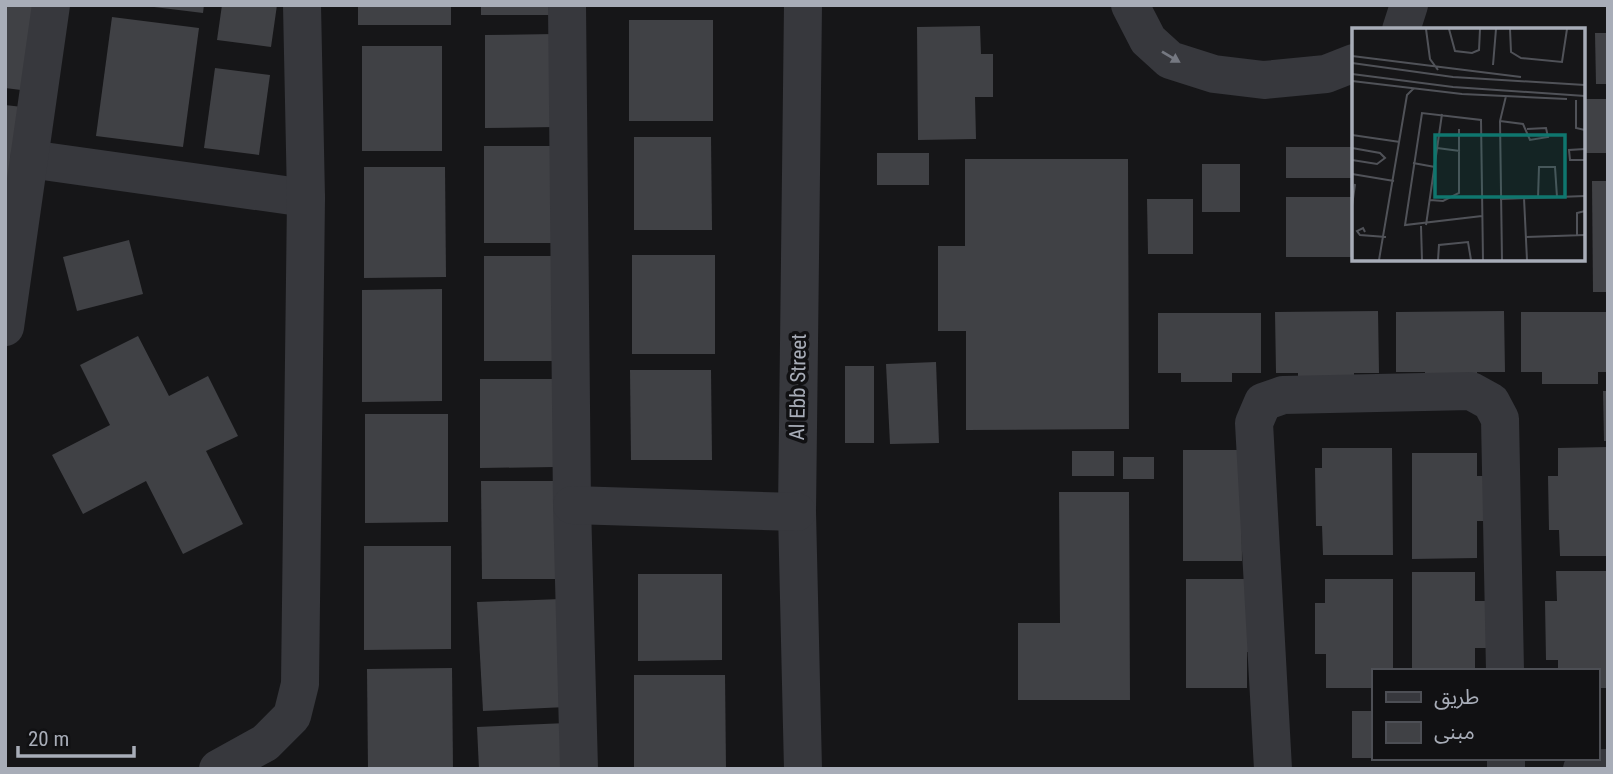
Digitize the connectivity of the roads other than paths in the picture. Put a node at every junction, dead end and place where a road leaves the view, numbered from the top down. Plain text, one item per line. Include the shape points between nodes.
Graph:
1 (51, 5) edge
2 (302, 5) edge
3 (567, 5) edge
4 (803, 5) edge
5 (1130, 5) edge
6 (1409, 5) edge
7 (1402, 28) edge
8 (1352, 64) edge
9 (29, 159) junction
10 (306, 198) junction
11 (5, 327) edge
12 (572, 505) junction
13 (797, 512) junction
14 (1505, 669) edge
15 (1608, 768) edge
16 (218, 769) edge
17 (579, 769) edge
18 (803, 769) edge
19 (1273, 769) edge
20 (1583, 769) edge

1 - 9 street
2 - 10 street
3 - 12 street
4 - 13 street, Al Ebb Street
5 -> 8 street via 1148,40 1170,60 1214,74 1264,80 1326,74
6 - 7 street
9 - 10 street
9 - 11 street
10 - 16 street via 300,684 292,716 265,743
12 - 13 street
12 - 17 street
13 - 18 street, Al Ebb Street
14 - 19 street via 1500,419 1491,402 1471,391 1283,395 1263,402 1254,423
15 - 20 street

